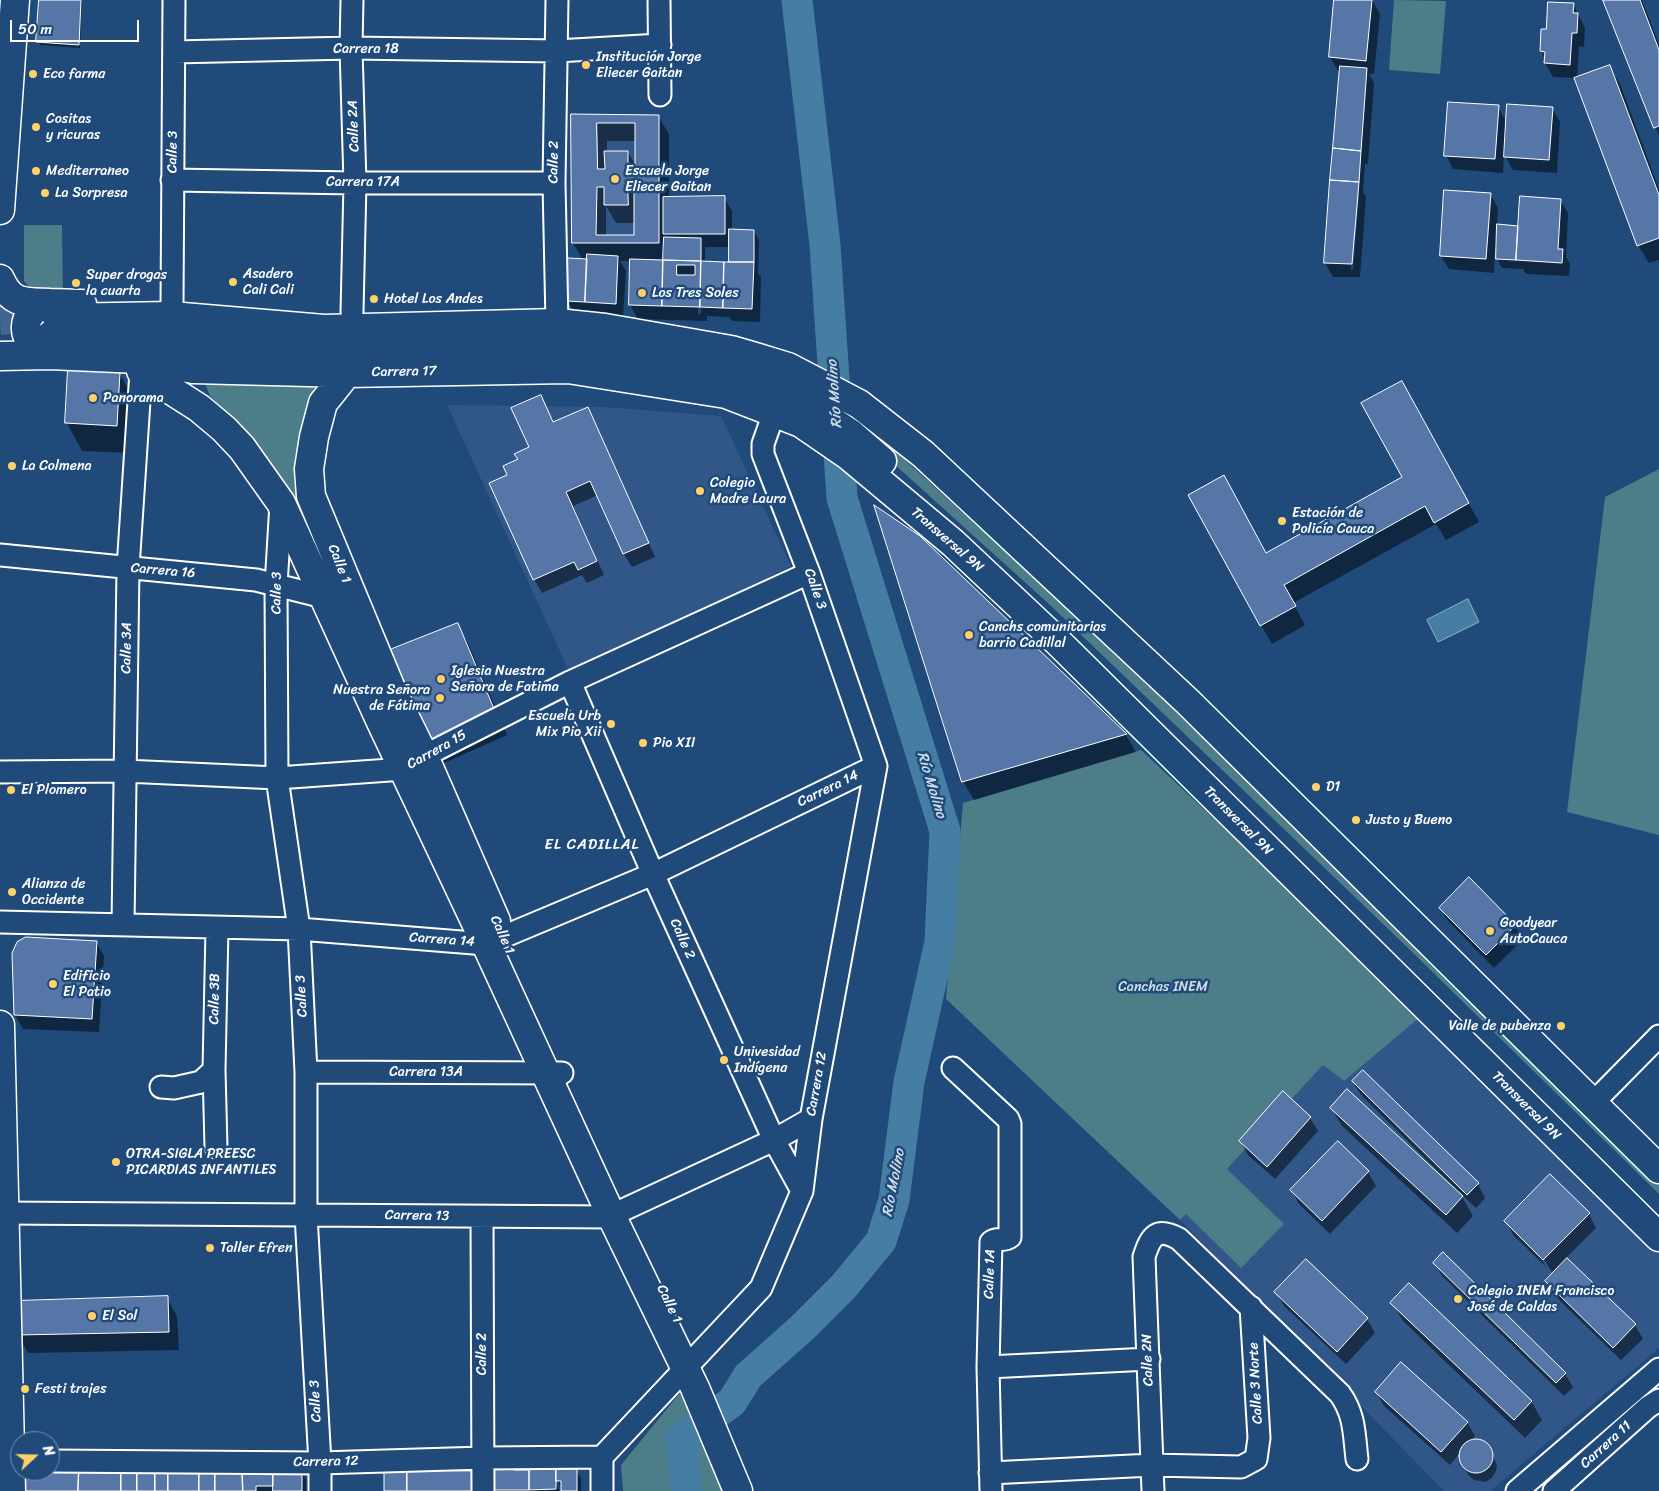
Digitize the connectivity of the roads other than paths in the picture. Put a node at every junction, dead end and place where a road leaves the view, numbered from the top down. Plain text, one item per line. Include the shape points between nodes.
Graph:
1 (15, 0) edge
2 (174, 0) edge
3 (352, 0) edge
4 (557, 0) edge
5 (659, 0) edge
6 (660, 45) junction
7 (351, 48) junction
8 (557, 51) junction
9 (174, 52) junction
10 (660, 95) dead end
11 (172, 180) junction
12 (355, 183) junction
13 (554, 183) junction
14 (0, 210) edge
15 (0, 278) edge
16 (172, 304) junction
17 (352, 312) junction
18 (557, 323) junction
19 (51, 328) junction
20 (0, 356) edge
21 (140, 365) junction
22 (347, 373) junction
23 (774, 413) junction
24 (806, 416) junction
25 (850, 445) junction
26 (281, 503) junction
27 (0, 555) edge
28 (128, 568) junction
29 (809, 573) junction
30 (276, 586) junction
31 (336, 592) junction
32 (1042, 611) junction
33 (1056, 640) junction
34 (570, 682) junction
35 (414, 763) junction
36 (876, 766) junction
37 (125, 771) junction
38 (0, 772) edge
39 (277, 778) junction
40 (653, 874) junction
41 (0, 922) edge
42 (123, 925) junction
43 (217, 928) junction
44 (299, 929) junction
45 (494, 940) junction
46 (0, 1025) edge
47 (1659, 1036) edge
48 (952, 1068) dead end
49 (214, 1070) junction
50 (306, 1072) junction
51 (554, 1073) junction
52 (160, 1087) dead end
53 (1599, 1097) junction
54 (811, 1119) junction
55 (774, 1140) junction
56 (216, 1147) dead end
57 (1659, 1148) edge
58 (1659, 1169) edge
59 (802, 1192) junction
60 (618, 1213) junction
61 (1659, 1213) edge
62 (2, 1214) edge
63 (306, 1215) junction
64 (482, 1217) junction
65 (1659, 1237) edge
66 (1251, 1307) junction
67 (1149, 1358) junction
68 (988, 1367) junction
69 (1659, 1369) edge
70 (695, 1374) junction
71 (1659, 1400) edge
72 (727, 1447) junction
73 (602, 1457) junction
74 (483, 1458) junction
75 (1357, 1459) dead end
76 (10, 1460) edge
77 (60, 1461) edge
78 (320, 1463) junction
79 (1152, 1465) junction
80 (991, 1482) edge
81 (320, 1491) edge
82 (483, 1491) edge
83 (602, 1491) edge
84 (738, 1491) edge
85 (756, 1491) edge
86 (1153, 1491) edge
87 (1518, 1491) edge
88 (1554, 1491) edge

1 - 14 main road
2 - 9 street, Calle 3
3 - 7 street, Calle 2A
4 - 8 street, Calle 2
5 - 6 street
6 - 8 street, Carrera 18
6 - 10 street
7 - 8 street, Carrera 18
7 - 9 street, Carrera 18
7 - 12 street, Calle 2A
8 - 13 street, Calle 2
9 - 11 street, Calle 3
11 - 12 street, Carrera 17A
11 - 16 street, Calle 3
12 - 13 street, Carrera 17A
12 - 17 street, Calle 2A
13 - 18 street, Calle 2
15 - 19 main road via 6,289 28,304
16 - 17 main road
16 - 19 main road
17 - 18 main road via 546,315
18 - 19 main road, Carrera 17 via 324,329 171,316
18 - 53 main road, Carrera 17 via 730,350 788,368 859,404 923,454 1188,702
19 - 20 main road, Carrera 17
19 - 21 main road, Carrera 17
19 - 24 main road, Carrera 17 via 322,349 562,350 602,354 720,373 778,391
21 - 22 main road, Carrera 17
21 - 26 main road, Calle 1 via 224,429 242,448
21 - 28 street, Calle 3A
22 - 23 main road, Carrera 17 via 568,369 726,394
22 - 31 main road, Calle 1 via 324,403 314,437 310,470 311,496
23 - 24 main road, Carrera 17
23 - 29 street, Calle 3 via 763,444 763,454
24 - 25 main road, Transversal 9N
25 - 32 main road, Transversal 9N via 979,548
25 - 33 main road, Transversal 9N
26 - 30 street, Calle 3
26 - 31 main road, Calle 1
27 - 28 street, Carrera 16
28 - 30 street, Carrera 16 via 256,580
28 - 37 street, Calle 3A
29 - 34 street, Carrera 15
29 - 36 street, Calle 3
30 - 31 street, Carrera 16
30 - 39 street, Calle 3
31 - 35 main road, Calle 1
32 - 33 main road
32 - 61 main road, Transversal 9N
33 - 65 main road, Transversal 9N
34 - 35 street, Carrera 15
34 - 40 street, Calle 2
35 - 39 street, Carrera 15
35 - 45 main road, Calle 1
36 - 40 street, Carrera 14
36 - 54 street, Carrera 12
37 - 38 street, Carrera 15
37 - 39 street, Carrera 15
37 - 42 street, Calle 3A
39 - 44 street, Calle 3
40 - 45 street, Carrera 14
40 - 55 street, Calle 2
41 - 42 street, Carrera 14
42 - 43 street, Carrera 14
43 - 44 street, Carrera 14
43 - 49 street, Calle 3B
44 - 45 street, Carrera 14
44 - 50 street, Calle 3
45 - 51 main road, Calle 1
46 - 62 main road
47 - 53 street
48 - 68 street, Calle 1A via 1010,1124 1010,1237 991,1242
49 - 52 street via 201,1082 174,1088
49 - 56 street, Calle 3B
50 - 51 street, Carrera 13A
50 - 63 street, Calle 3
51 - 60 main road, Calle 1
53 - 57 main road
53 - 58 main road
54 - 55 street, Carrera 13
54 - 59 street, Carrera 12
55 - 59 street, Calle 2
55 - 60 street, Carrera 13
59 - 70 street, Carrera 12 via 761,1288
60 - 64 street, Carrera 13
60 - 70 main road, Calle 1
62 - 63 street, Carrera 13
62 - 76 main road
63 - 64 street, Carrera 13
63 - 78 street, Calle 3
64 - 74 street, Calle 2
66 - 67 street, Calle 2N via 1180,1239 1168,1233 1157,1234 1149,1242 1144,1257
66 - 75 street via 1340,1394 1352,1417
66 - 79 street, Calle 3 Norte via 1259,1438 1256,1459 1241,1467
67 - 68 street
67 - 79 street, Calle 2N
68 - 80 street, Calle 1A
69 - 87 street
70 - 72 main road, Calle 1
70 - 73 street
71 - 88 street, Carrera 11
72 - 84 main road, Calle 1
72 - 85 main road, Calle 1
73 - 74 street, Carrera 12
73 - 83 street
74 - 78 street, Carrera 12
74 - 82 street, Calle 2
77 - 78 street, Carrera 12
78 - 81 street, Calle 3
79 - 80 street
79 - 86 street, Calle 2N

